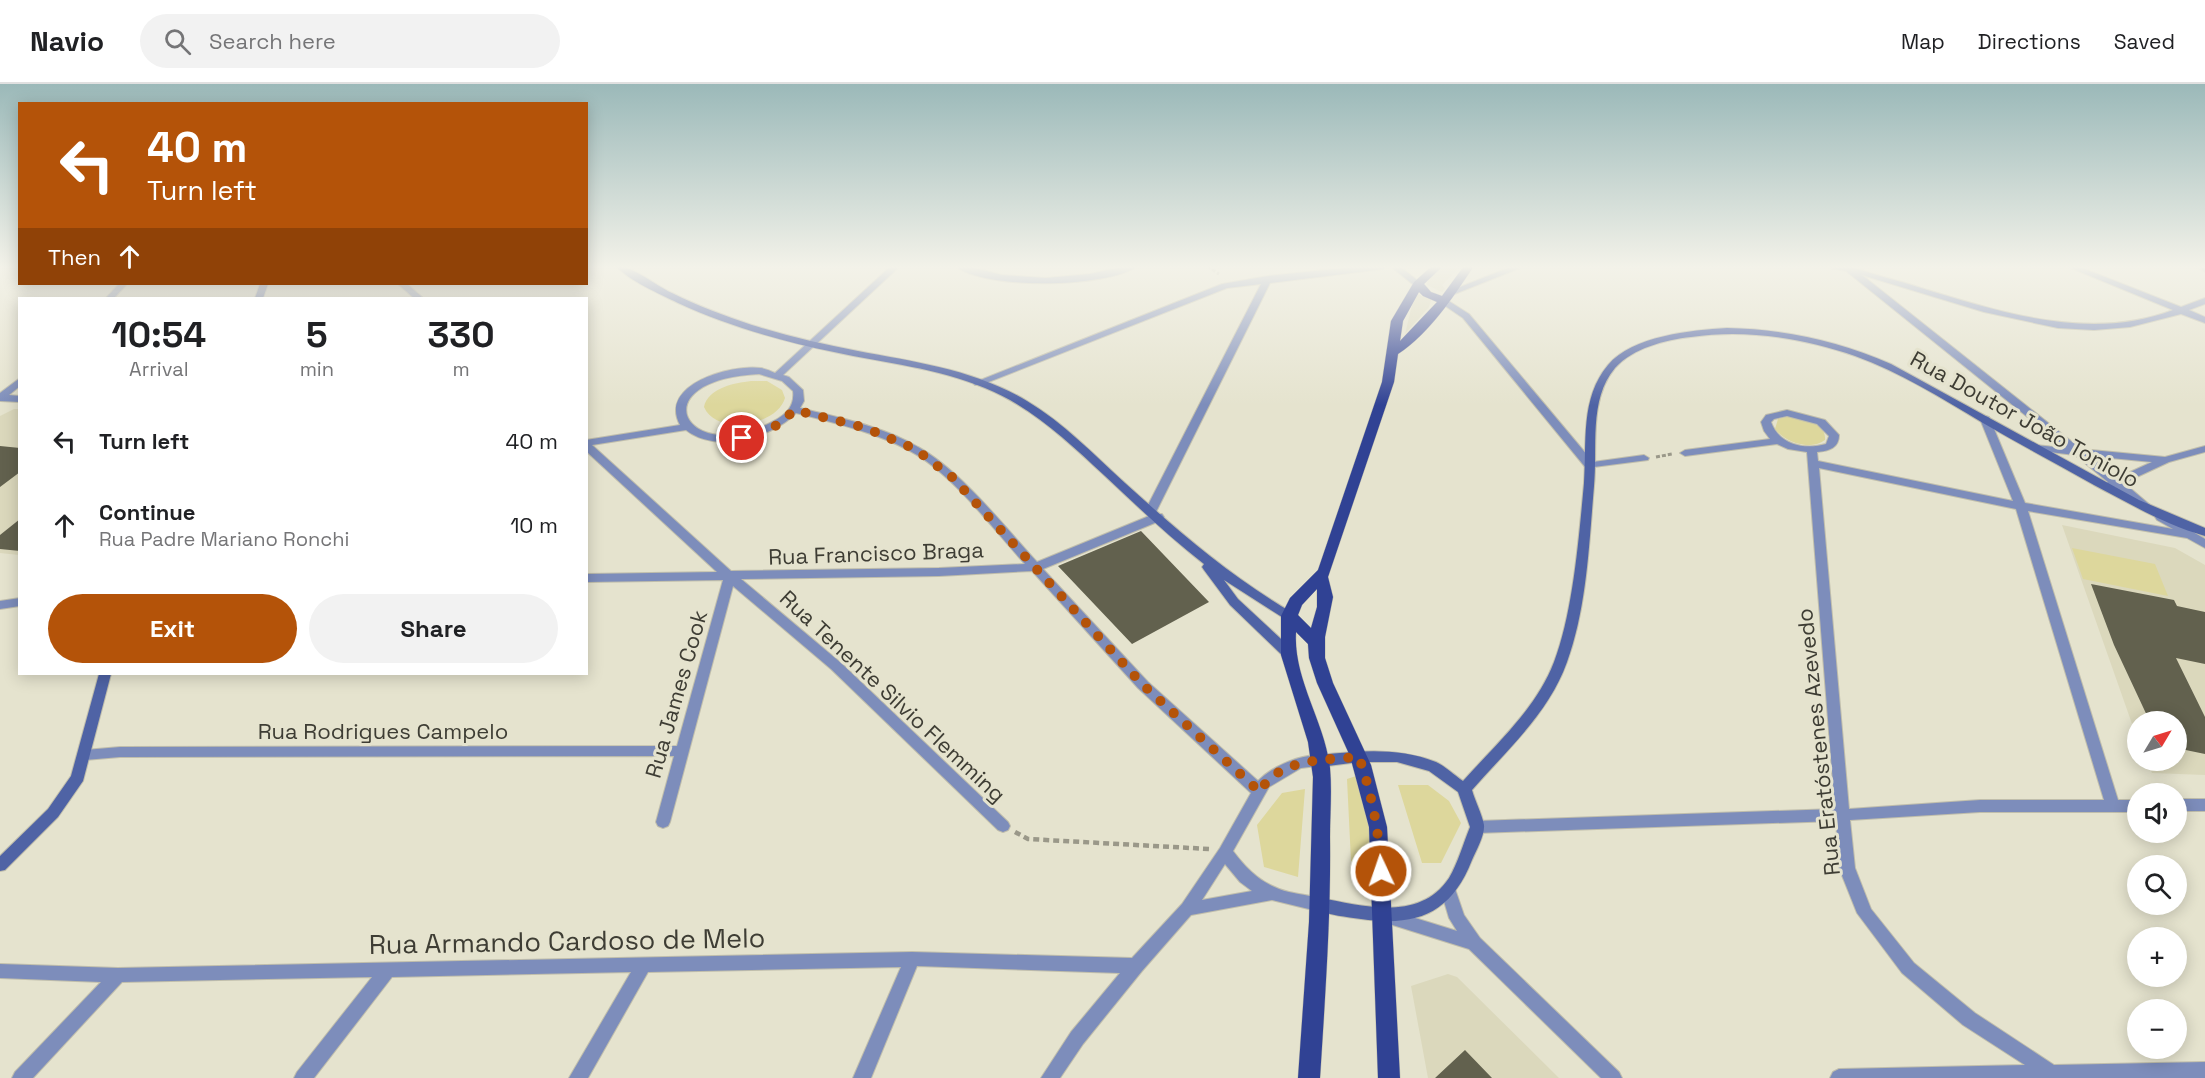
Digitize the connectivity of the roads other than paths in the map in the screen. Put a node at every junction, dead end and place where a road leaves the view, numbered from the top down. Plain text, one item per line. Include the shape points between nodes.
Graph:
1 (709, 312) edge
2 (844, 312) edge
3 (1153, 312) edge
4 (1252, 312) edge
5 (1402, 312) edge
6 (1433, 312) edge
7 (1462, 312) edge
8 (1904, 312) edge
9 (1991, 312) edge
10 (2181, 312) edge
11 (2184, 312) edge
12 (2205, 320) edge
13 (810, 343) junction
14 (1395, 351) junction
15 (778, 375) junction
16 (18, 383) edge
17 (978, 383) junction
18 (0, 398) edge
19 (18, 399) edge
20 (795, 410) junction
21 (1985, 419) junction
22 (686, 427) junction
23 (1780, 441) junction
24 (588, 444) edge
25 (588, 446) edge
26 (2035, 448) junction
27 (2205, 449) edge
28 (1685, 453) road end
29 (2079, 453) junction
30 (1812, 456) junction
31 (1644, 458) road end
32 (2166, 460) junction
33 (1590, 466) junction
34 (2110, 485) junction
35 (2021, 506) junction
36 (2153, 512) junction
37 (1154, 514) junction
38 (2205, 532) edge
39 (2192, 536) junction
40 (2205, 544) edge
41 (1205, 561) junction
42 (1036, 567) junction
43 (730, 577) junction
44 (588, 578) edge
45 (1321, 578) junction
46 (18, 602) edge
47 (0, 605) edge
48 (1289, 616) junction
49 (1315, 640) junction
50 (1288, 653) junction
51 (105, 675) edge
52 (681, 751) junction
53 (84, 755) junction
54 (1359, 757) junction
55 (1320, 761) junction
56 (1464, 789) junction
57 (1260, 792) junction
58 (2205, 805) edge
59 (2127, 806) edge
60 (2187, 806) edge
61 (2113, 807) junction
62 (1843, 815) junction
63 (663, 822) dead end
64 (1003, 826) road end
65 (1477, 827) junction
66 (1225, 852) junction
67 (0, 865) edge
68 (1449, 891) junction
69 (1268, 895) junction
70 (1321, 905) junction
71 (1187, 909) junction
72 (1383, 915) junction
73 (1474, 943) junction
74 (912, 959) junction
75 (643, 966) junction
76 (1136, 966) junction
77 (388, 970) junction
78 (0, 971) edge
79 (118, 975) junction
80 (2205, 1070) edge
81 (2050, 1072) junction
82 (21, 1078) edge
83 (303, 1078) edge
84 (578, 1078) edge
85 (862, 1078) edge
86 (1050, 1078) edge
87 (1309, 1078) edge
88 (1389, 1078) edge
89 (1613, 1078) edge
90 (1839, 1078) edge

1 - 13 street
2 - 13 street
3 - 17 street
4 - 37 street
5 - 14 main road via 1397,321
6 - 14 main road
7 - 33 street
8 - 29 street
9 - 10 street via 2077,328 2118,326
11 - 12 street
13 - 15 street
13 - 17 street
14 - 45 main road
15 - 20 street via 797,390
15 - 22 street via 740,372 702,383 680,405 680,417
16 - 18 street
17 - 37 street via 1034,408
18 - 19 street
20 - 22 street via 773,428 742,438 709,437
20 - 42 street via 866,428 915,449 952,477
21 - 26 street, Rua Doutor João Toniolo
21 - 33 street, Rua Doutor João Toniolo via 1859,354 1776,334 1730,330 1695,333 1663,339 1633,351 1612,366 1601,385 1591,424
21 - 35 street
22 - 24 street
23 - 28 street
23 - 30 street
23 - 30 street via 1767,428 1770,417 1787,413 1810,417 1829,429 1834,441
25 - 43 street, Rua Tenente Silvio Flemming
26 - 29 street
26 - 34 street, Rua Doutor João Toniolo
27 - 32 street
29 - 32 street
29 - 34 street
30 - 35 street
30 - 62 street, Rua Eratóstenes Azevedo
31 - 33 street
32 - 34 street
33 - 56 street, Rua Doutor João Toniolo via 1570,625 1561,663 1539,702
34 - 36 street
35 - 39 street
35 - 61 street
36 - 38 street, Rua Doutor João Toniolo
36 - 39 street
37 - 41 street
37 - 42 street, Rua Francisco Braga
39 - 40 street
41 - 48 street via 1248,593
41 - 50 street via 1219,585
42 - 43 street, Rua Francisco Braga
42 - 57 street via 1143,685
43 - 44 street, Rua Francisco Braga
43 - 52 street, Rua James Cook
43 - 64 street, Rua Tenente Silvio Flemming via 836,666
45 - 48 main road via 1301,592
45 - 49 main road via 1328,593
46 - 47 street
48 - 49 main road
48 - 50 main road
49 - 54 main road via 1322,675
50 - 55 main road
51 - 53 street
52 - 53 street, Rua Rodrigues Campelo
52 - 63 street, Rua James Cook
53 - 67 street via 71,791
54 - 55 street
54 - 56 street via 1413,760 1434,767
54 - 72 main road via 1378,827
55 - 57 street via 1285,769 1264,783
55 - 70 main road
56 - 65 street
57 - 66 street
58 - 60 street
59 - 61 street
61 - 62 street via 1980,806
62 - 65 street
62 - 81 street, Rua Eratóstenes Azevedo via 1847,868 1865,913 1908,968 1969,1019
65 - 68 street
66 - 69 street via 1244,878
66 - 71 street
68 - 72 street via 1421,911
68 - 73 street via 1457,918
69 - 70 street
69 - 71 street
70 - 72 street
70 - 87 main road
71 - 76 street
72 - 73 street
72 - 88 main road
73 - 89 street
74 - 75 street, Rua Armando Cardoso de Melo
74 - 76 street, Rua Armando Cardoso de Melo
74 - 85 street
75 - 77 street, Rua Armando Cardoso de Melo
75 - 84 street
76 - 86 street
77 - 79 street, Rua Armando Cardoso de Melo
77 - 83 street
78 - 79 street, Rua Armando Cardoso de Melo
79 - 82 street
80 - 81 street
81 - 90 street

